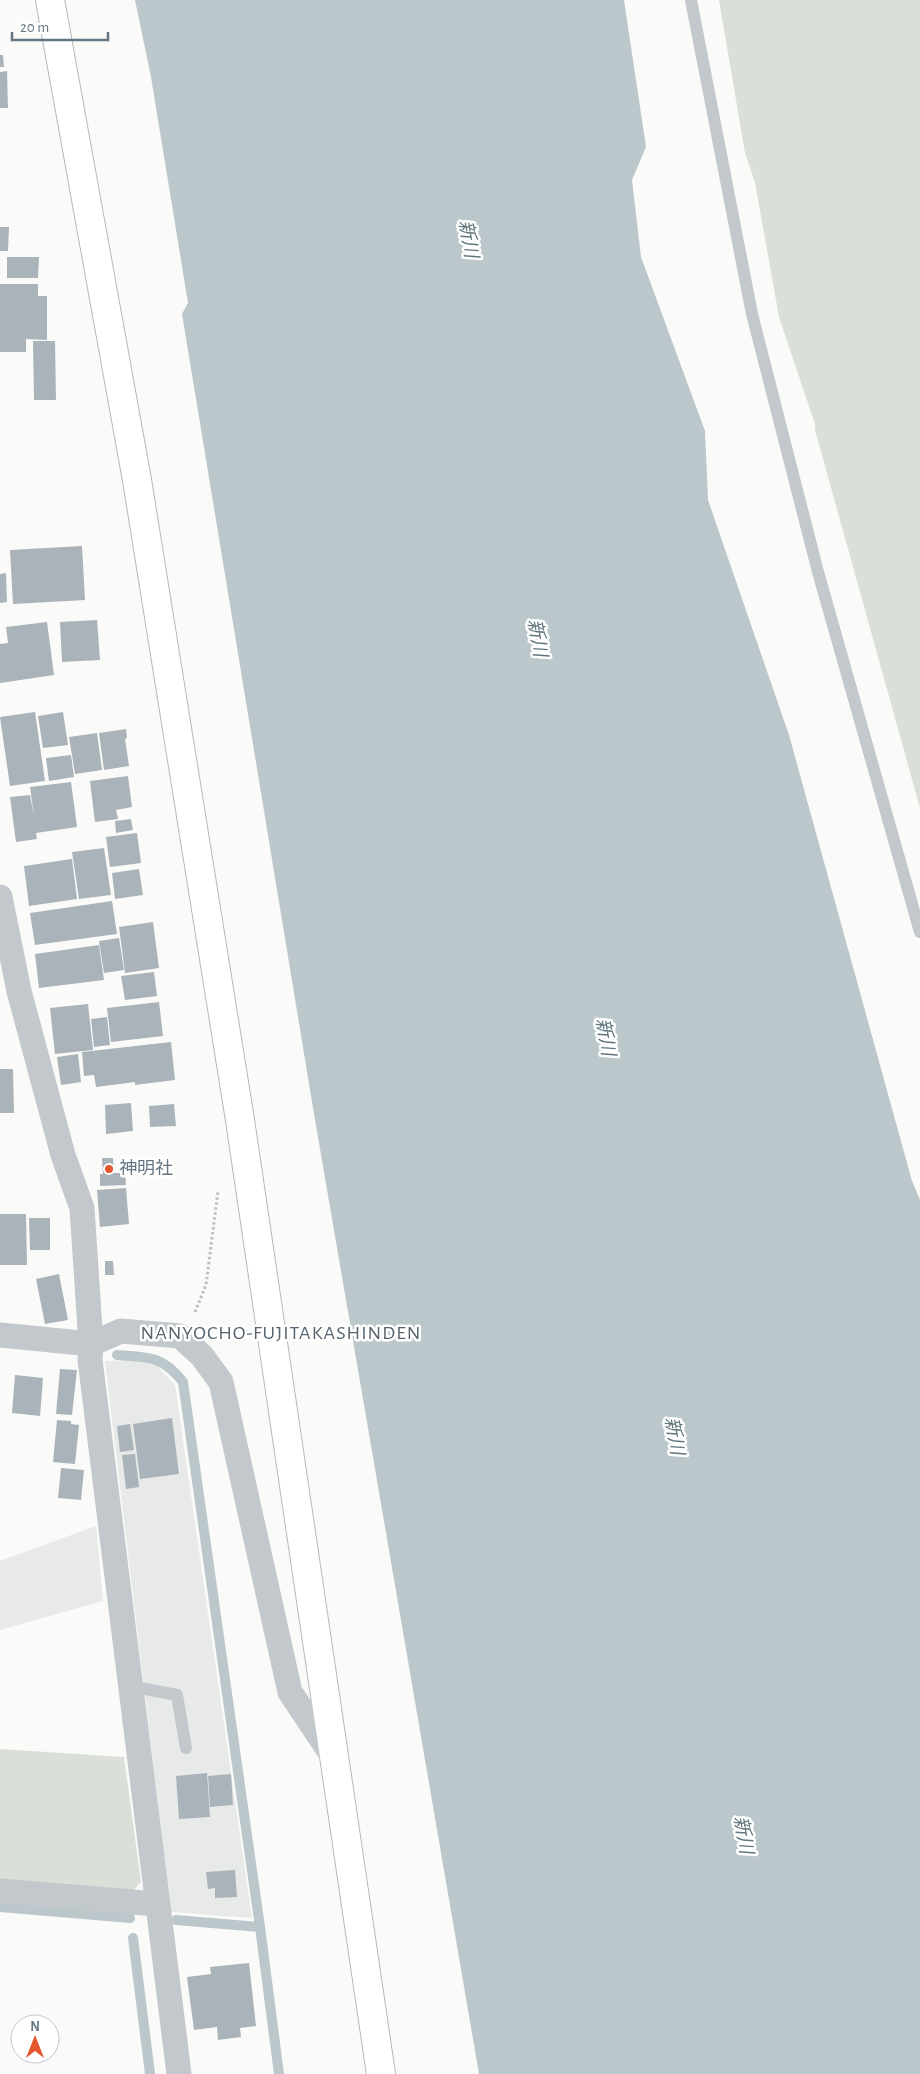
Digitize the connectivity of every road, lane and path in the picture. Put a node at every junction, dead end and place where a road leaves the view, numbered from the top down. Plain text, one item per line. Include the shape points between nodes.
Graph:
1 (50, 0) edge
2 (691, 0) edge
3 (0, 897) edge
4 (920, 932) edge
5 (219, 1182) dead end
6 (0, 1335) edge
7 (180, 1336) junction
8 (91, 1344) junction
9 (130, 1686) junction
10 (186, 1748) dead end
11 (336, 1761) junction
12 (0, 1891) edge
13 (157, 1904) junction
14 (178, 2074) edge
15 (381, 2074) edge

1 - 11 street via 137,480 240,1120
2 - 4 lane via 752,314 818,572
3 - 8 street via 21,1000 63,1155 82,1208
5 - 7 path via 206,1285 194,1315
6 - 8 street
7 - 8 street via 121,1331
7 - 11 street via 202,1356 221,1382 290,1692
8 - 9 street via 90,1360
9 - 10 lane via 178,1695
9 - 13 street
11 - 15 street
12 - 13 street
13 - 14 street

